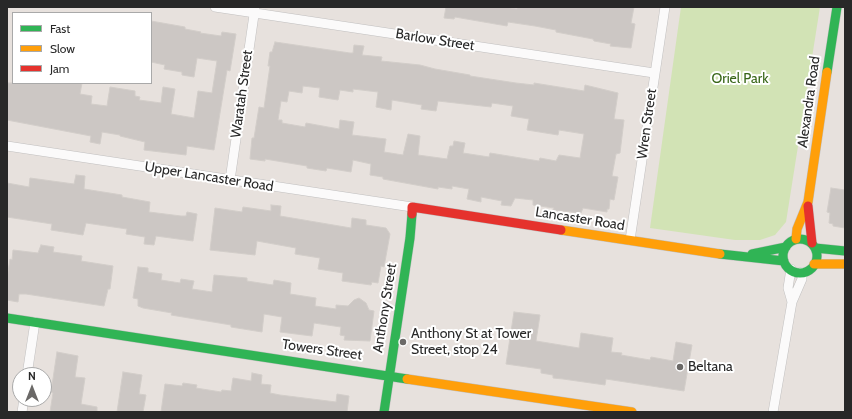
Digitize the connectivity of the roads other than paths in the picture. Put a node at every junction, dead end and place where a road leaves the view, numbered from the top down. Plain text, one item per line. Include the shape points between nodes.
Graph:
1 (215, 7) edge
2 (665, 7) edge
3 (837, 7) edge
4 (254, 10) edge
5 (654, 73) junction
6 (7, 146) edge
7 (230, 180) junction
8 (808, 202) junction
9 (412, 207) junction
10 (796, 239) junction
11 (630, 240) junction
12 (813, 246) junction
13 (786, 247) junction
14 (845, 251) edge
15 (745, 256) junction
16 (784, 261) junction
17 (814, 264) junction
18 (845, 264) edge
19 (791, 269) junction
20 (802, 272) junction
21 (792, 302) junction
22 (7, 318) edge
23 (35, 322) junction
24 (28, 367) edge
25 (389, 376) junction
26 (384, 412) edge
27 (632, 412) edge
28 (773, 412) edge

1 - 4 street, Barlow Street
2 - 5 street, Wren Street
3 - 8 street, Alexandra Road
4 - 5 street, Barlow Street
4 - 7 street, Waratah Street
5 - 11 street, Wren Street
6 - 7 street, Upper Lancaster Road
7 - 9 street, Upper Lancaster Road
8 - 10 street, Alexandra Road
8 - 12 street, Alexandra Road
9 - 11 street, Lancaster Road
9 - 25 street, Anthony Street via 410,238
10 - 12 street via 802,239
10 - 13 street
11 - 15 street, Lancaster Road via 716,254
12 - 14 street
12 - 17 street via 816,259
13 - 15 street, Lancaster Road
13 - 16 street
15 - 16 street, Lancaster Road
16 - 19 street
17 - 18 street
17 - 20 street
19 - 20 street
19 - 21 street via 788,288
20 - 21 street via 802,279
21 - 28 street
22 - 23 street, Towers Street
23 - 24 street
23 - 25 street, Towers Street
25 - 26 street, Anthony Street
25 - 27 street, Towers Street

